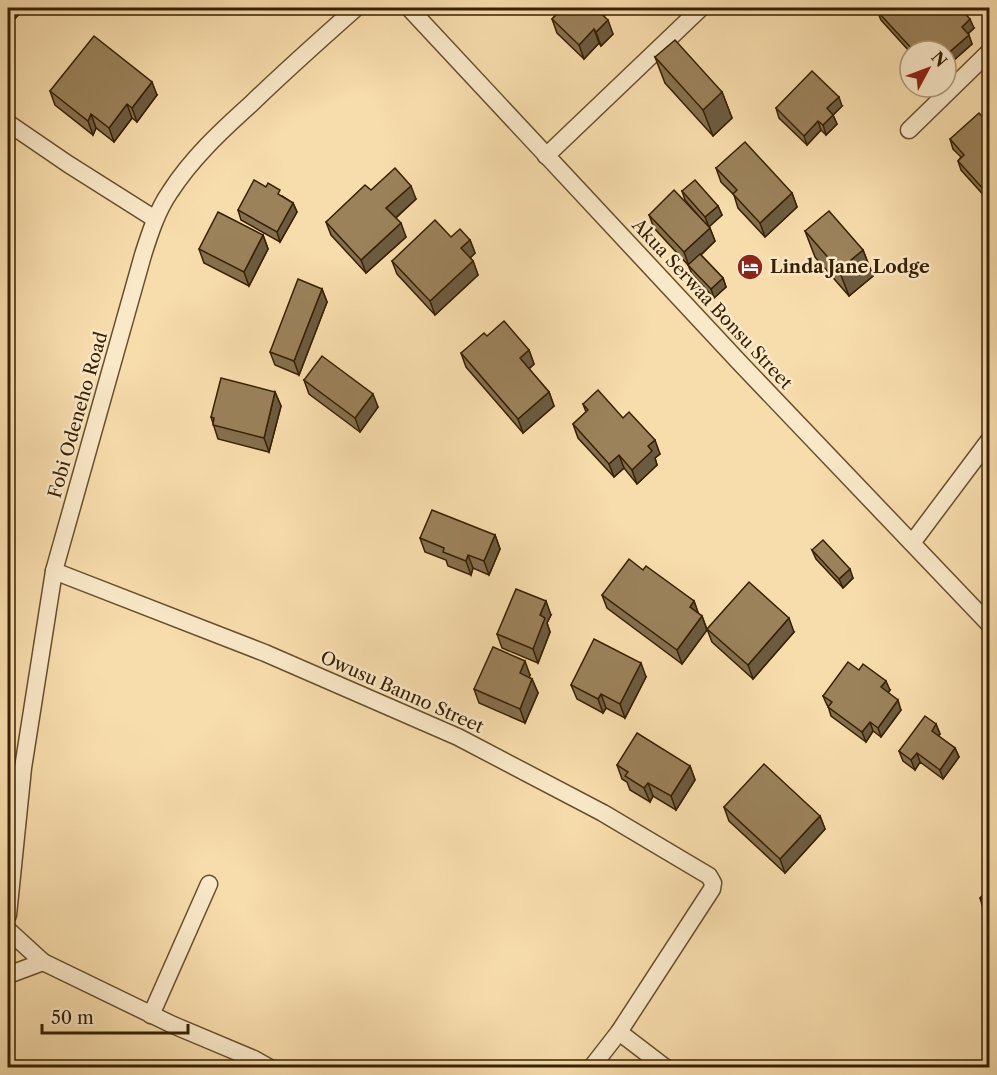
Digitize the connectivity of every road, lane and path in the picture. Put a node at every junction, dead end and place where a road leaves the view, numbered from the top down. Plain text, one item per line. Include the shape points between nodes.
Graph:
1 (356, 8) edge
2 (409, 8) edge
3 (700, 8) edge
4 (990, 51) edge
5 (8, 123) edge
6 (909, 130) dead end
7 (546, 156) junction
8 (155, 219) junction
9 (990, 439) edge
10 (912, 543) junction
11 (54, 571) junction
12 (990, 625) edge
13 (8, 760) edge
14 (23, 768) junction
15 (209, 884) dead end
16 (8, 915) edge
17 (8, 930) edge
18 (43, 962) junction
19 (8, 975) edge
20 (151, 1014) junction
21 (619, 1032) junction
22 (270, 1068) edge
23 (591, 1068) edge
24 (666, 1068) edge

1 - 8 street, Fobi Odeneho Road via 202,151 174,185
2 - 7 street, Akua Serwaa Bonsu Street
3 - 7 street
4 - 6 street
5 - 8 street
7 - 10 street, Akua Serwaa Bonsu Street
8 - 11 street, Fobi Odeneho Road
9 - 10 street
10 - 12 street, Akua Serwaa Bonsu Street
11 - 14 street, Fobi Odeneho Road
11 - 21 street, Owusu Banno Street via 266,653 458,737 603,813 709,876 713,886
13 - 14 street
14 - 16 street, Fobi Odeneho Road
15 - 20 street
17 - 18 street
18 - 19 street
18 - 20 street
20 - 22 street
21 - 23 street
21 - 24 street

